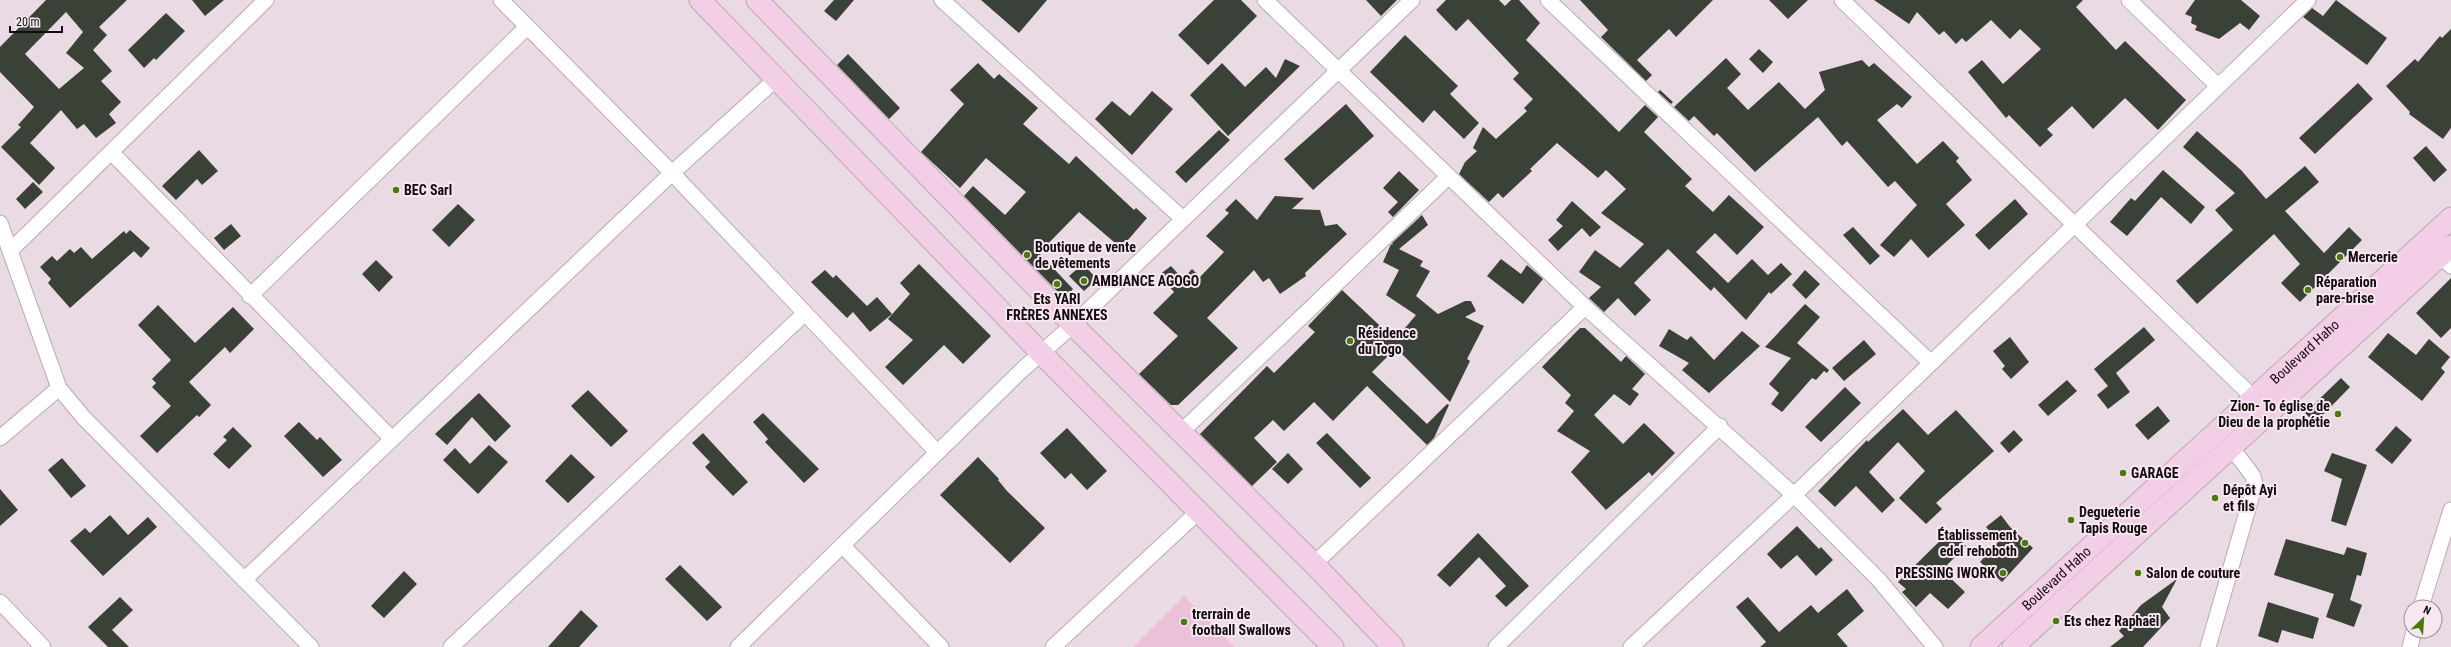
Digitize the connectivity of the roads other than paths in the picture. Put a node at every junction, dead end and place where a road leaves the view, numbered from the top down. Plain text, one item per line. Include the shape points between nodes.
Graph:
1 (266, 0) edge
2 (501, 0) edge
3 (700, 0) edge
4 (942, 0) edge
5 (1265, 0) edge
6 (1412, 0) edge
7 (1548, 0) edge
8 (1842, 0) edge
9 (2129, 0) edge
10 (2308, 0) edge
11 (764, 2) edge
12 (527, 27) junction
13 (1339, 70) junction
14 (777, 78) junction
15 (2218, 86) junction
16 (112, 153) junction
17 (672, 173) junction
18 (1449, 176) junction
19 (1182, 218) junction
20 (2451, 218) edge
21 (0, 223) edge
22 (2074, 224) junction
23 (2426, 241) junction
24 (11, 250) junction
25 (2448, 256) edge
26 (250, 296) junction
27 (1585, 307) junction
28 (805, 313) junction
29 (1073, 325) junction
30 (1041, 353) junction
31 (1930, 362) junction
32 (59, 388) junction
33 (2254, 397) junction
34 (2268, 413) junction
35 (1720, 426) junction
36 (1180, 433) junction
37 (0, 438) edge
38 (391, 438) junction
39 (2230, 447) junction
40 (937, 452) junction
41 (1794, 495) junction
42 (2451, 510) edge
43 (1199, 511) junction
44 (2447, 531) edge
45 (842, 545) junction
46 (1314, 564) junction
47 (244, 580) junction
48 (2424, 599) edge
49 (0, 602) edge
50 (43, 647) edge
51 (311, 647) edge
52 (451, 647) edge
53 (738, 647) edge
54 (941, 647) edge
55 (1053, 647) edge
56 (1333, 647) edge
57 (1393, 647) edge
58 (1496, 647) edge
59 (1631, 647) edge
60 (1935, 647) edge
61 (1981, 647) edge
62 (2013, 647) edge
63 (2208, 647) edge

1 - 16 street
2 - 12 street
3 - 14 main road
4 - 19 street
5 - 13 street
6 - 13 street
7 - 31 street
8 - 22 street
9 - 15 street
10 - 15 street
11 - 29 main road
12 - 17 street
12 - 26 street
13 - 18 street
13 - 19 street
14 - 17 street
14 - 30 main road
15 - 22 street
16 - 24 street
16 - 26 street
17 - 28 street
17 - 38 street
18 - 27 street
18 - 36 street
19 - 29 street
20 - 23 main road, Boulevard Haho
21 - 24 street
22 - 31 street
22 - 33 street
23 - 25 street
23 - 33 main road, Boulevard Haho
24 - 32 street
25 - 34 main road, Boulevard Haho
26 - 38 street
27 - 35 street
27 - 46 street
28 - 40 street
28 - 52 street
29 - 30 street
29 - 36 main road
30 - 40 street
30 - 43 main road
31 - 41 street
32 - 37 street
32 - 47 street via 84,418
33 - 34 street
33 - 61 main road, Boulevard Haho
34 - 39 main road, Boulevard Haho
35 - 41 street
35 - 58 street
36 - 46 main road
38 - 47 street
39 - 62 main road, Boulevard Haho
39 - 63 street via 2253,476 2255,484
40 - 45 street
41 - 59 street
41 - 60 street via 1879,580
42 - 44 street
43 - 55 street
43 - 56 main road
44 - 48 street
45 - 53 street
45 - 54 street
46 - 57 main road
47 - 51 street
49 - 50 street

